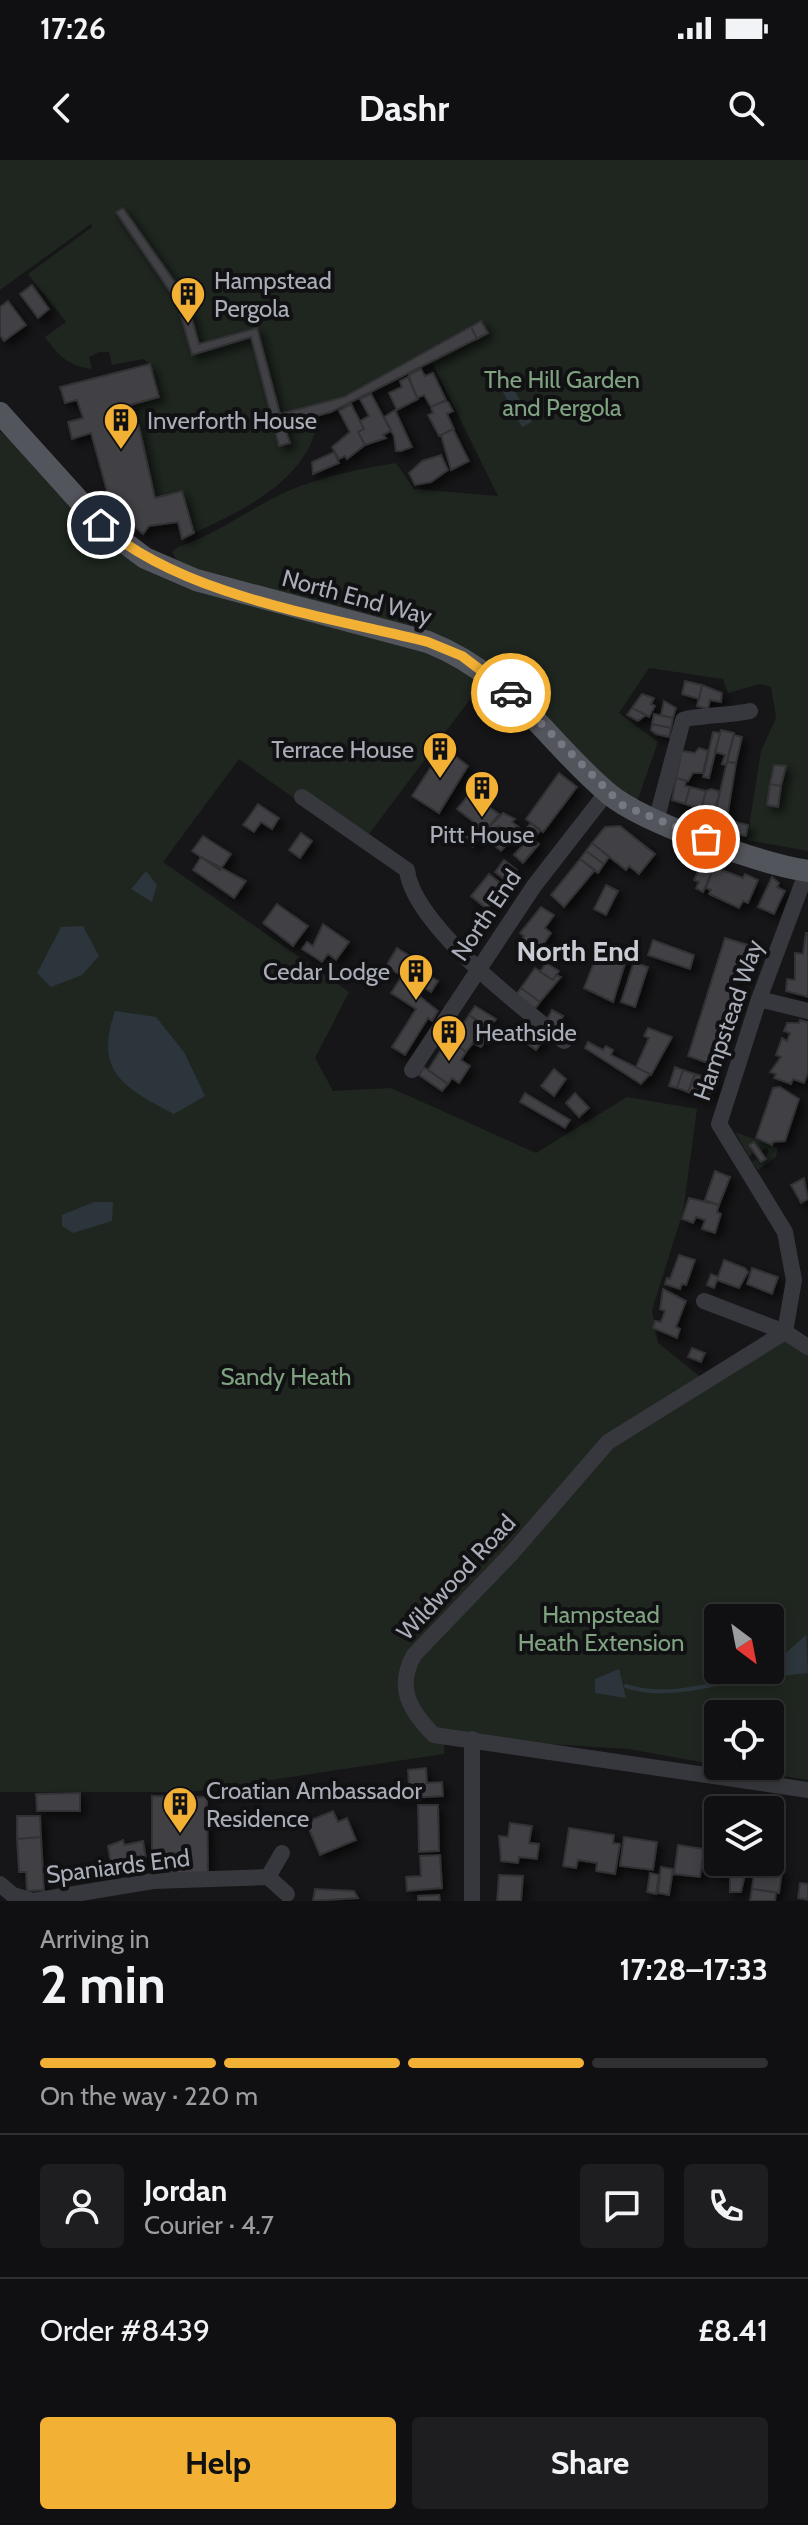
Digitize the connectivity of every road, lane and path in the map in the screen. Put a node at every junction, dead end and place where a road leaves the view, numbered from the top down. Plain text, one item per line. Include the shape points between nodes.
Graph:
1 (0, 413) edge
2 (750, 711) dead end
3 (607, 792) junction
4 (302, 797) dead end
5 (656, 821) junction
6 (804, 871) edge
7 (477, 970) junction
8 (759, 999) junction
9 (808, 1011) edge
10 (564, 1041) dead end
11 (412, 1070) dead end
12 (704, 1301) dead end
13 (785, 1332) junction
14 (808, 1347) edge
15 (472, 1739) junction
16 (808, 1790) edge
17 (282, 1853) dead end
18 (268, 1877) junction
19 (0, 1884) edge
20 (287, 1894) dead end
21 (472, 1901) edge

1 - 3 main road, North End Way via 140,548 216,585 428,642 462,656 520,702
2 - 5 street via 683,720
3 - 5 main road, North End Way
3 - 7 street, North End
4 - 7 street via 407,870 409,888
5 - 6 main road, North End Way
6 - 8 street, Hampstead Way
7 - 10 street
7 - 11 street, North End
8 - 9 street
8 - 13 street, Hampstead Way via 719,1124 785,1232 794,1280
12 - 13 street
13 - 14 street
13 - 15 street, Wildwood Road via 608,1442 414,1655 405,1672 406,1688 420,1721 434,1735
15 - 16 street, Wildwood Road
15 - 21 street
17 - 18 street
18 - 19 street, Spaniards End via 153,1881 33,1901
18 - 20 street

